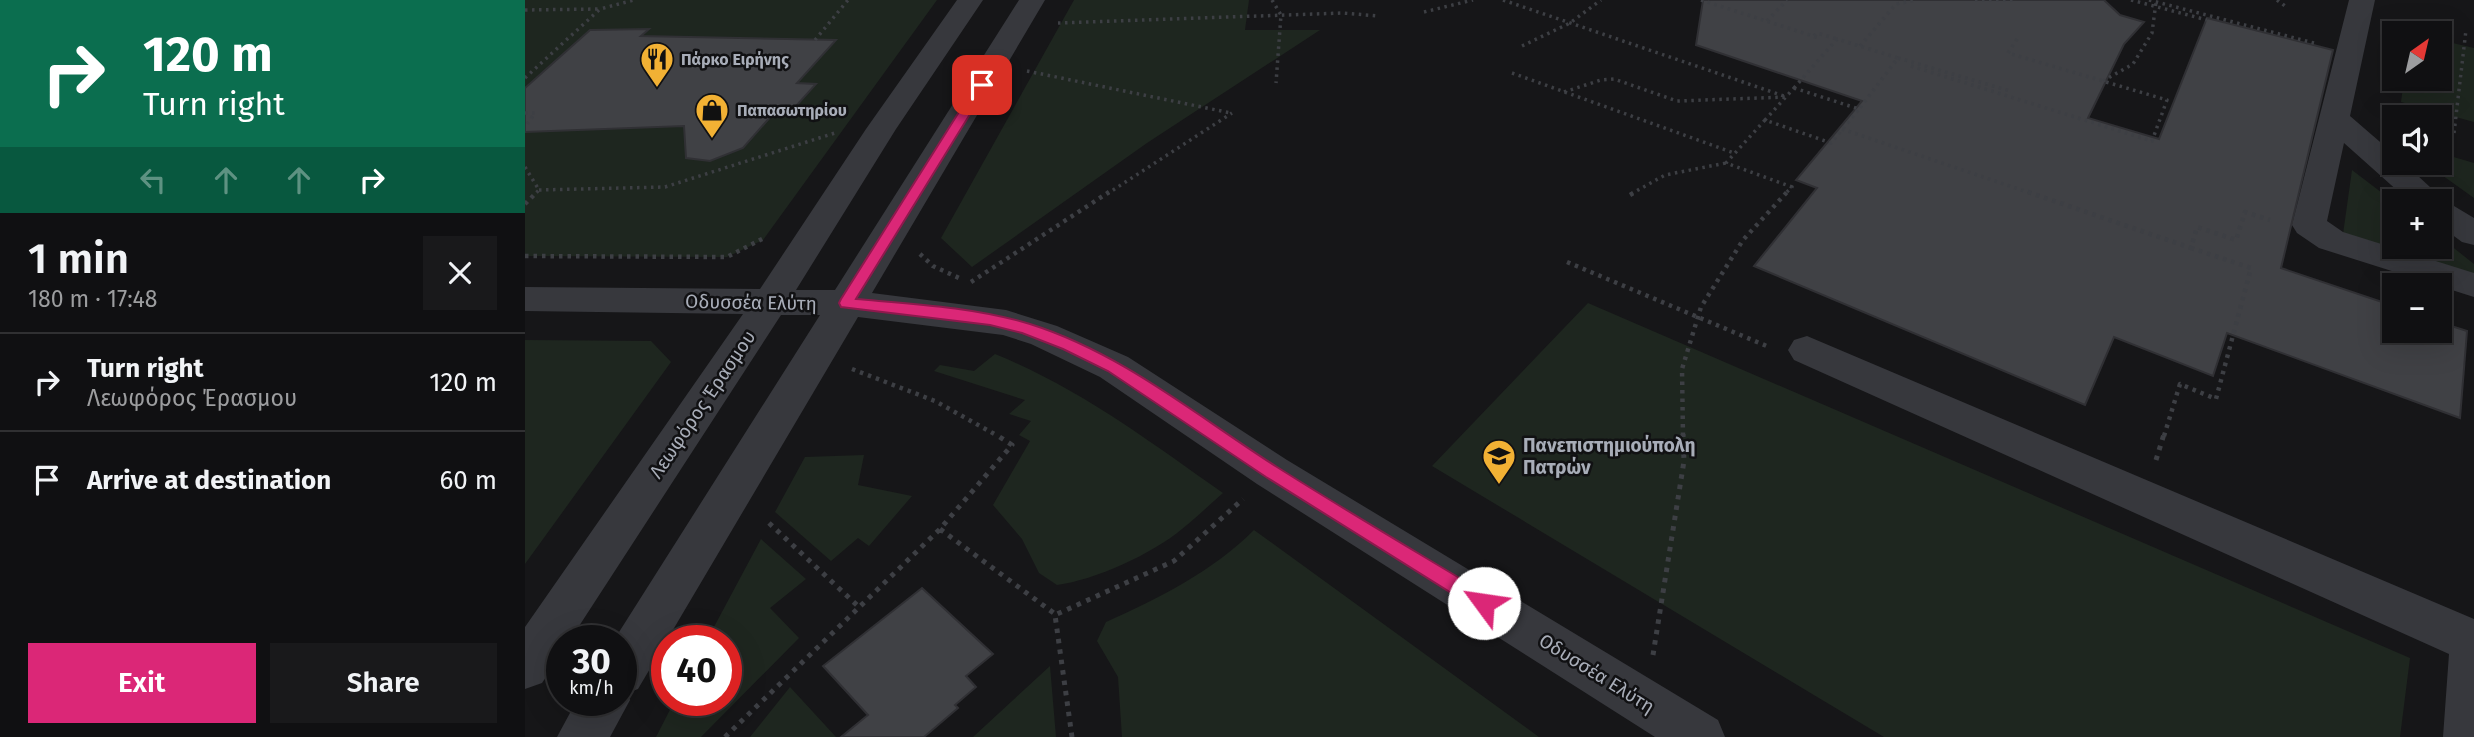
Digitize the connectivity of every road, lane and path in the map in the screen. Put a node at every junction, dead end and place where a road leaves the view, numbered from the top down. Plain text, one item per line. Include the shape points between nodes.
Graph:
1 (634, 0) edge
2 (848, 0) edge
3 (970, 0) edge
4 (1272, 0) edge
5 (1473, 0) edge
6 (1503, 0) edge
7 (1601, 0) edge
8 (1701, 0) edge
9 (1787, 0) edge
10 (1915, 0) edge
11 (1975, 0) edge
12 (2017, 0) edge
13 (2131, 0) edge
14 (2149, 0) edge
15 (2182, 0) edge
16 (2277, 0) edge
17 (2363, 0) edge
18 (1712, 2) edge
19 (2156, 2) edge
20 (2285, 6) dead end
21 (2178, 8) junction
22 (600, 9) junction
23 (525, 10) edge
24 (1026, 11) edge
25 (1424, 12) dead end
26 (1281, 15) junction
27 (1378, 16) dead end
28 (2207, 20) dead end
29 (1767, 21) junction
30 (1570, 23) junction
31 (2466, 30) dead end
32 (2019, 36) dead end
33 (815, 40) dead end
34 (1837, 40) junction
35 (1522, 46) dead end
36 (1860, 46) junction
37 (2349, 52) junction
38 (1898, 58) junction
39 (996, 62) junction
40 (1911, 66) dead end
41 (1512, 73) dead end
42 (526, 75) edge
43 (2103, 81) junction
44 (1276, 83) dead end
45 (1794, 88) junction
46 (2010, 91) dead end
47 (1564, 92) junction
48 (1786, 97) junction
49 (1859, 109) junction
50 (525, 113) edge
51 (2335, 119) junction
52 (1765, 120) junction
53 (525, 127) edge
54 (1842, 129) junction
55 (881, 130) junction
56 (2454, 133) dead end
57 (1734, 153) junction
58 (1726, 163) junction
59 (525, 167) edge
60 (2414, 189) edge
61 (539, 190) junction
62 (1630, 195) dead end
63 (525, 204) edge
64 (2245, 212) dead end
65 (2452, 218) edge
66 (822, 219) junction
67 (2474, 234) edge
68 (2191, 248) junction
69 (525, 256) edge
70 (1567, 262) dead end
71 (971, 282) dead end
72 (2474, 285) edge
73 (525, 299) edge
74 (770, 303) junction
75 (846, 303) junction
76 (1698, 317) junction
77 (1807, 350) joint
78 (851, 369) dead end
79 (1272, 472) junction
80 (2144, 497) junction
81 (769, 523) dead end
82 (940, 529) junction
83 (859, 607) junction
84 (1055, 615) junction
85 (2474, 643) edge
86 (637, 647) edge
87 (525, 667) edge
88 (1644, 701) junction
89 (595, 716) edge
90 (582, 737) edge
91 (725, 737) edge
92 (1072, 737) edge
93 (1700, 737) edge
94 (2468, 737) edge

1 - 22 path
2 - 33 path
3 - 55 street, Λεωφόρος Έρασμου
4 - 26 path
5 - 25 path
6 - 30 path
7 - 30 path
8 - 18 path
9 - 29 path
10 - 36 path via 1896,4
11 - 12 path
13 - 28 path, bridge
14 - 19 path
15 - 21 path
16 - 20 path
17 - 37 street
18 - 29 path
19 - 21 path
19 - 43 path via 2152,33 2133,64
21 - 37 path
22 - 23 path
22 - 42 path
24 - 26 path
24 - 39 street
26 - 27 path
26 - 44 path
29 - 34 path
30 - 35 path
30 - 48 path
31 - 56 path
32 - 43 path via 2008,53
34 - 36 path
34 - 45 path
36 - 38 path
37 - 51 street
38 - 46 path
38 - 49 path
39 - 71 path via 1071,83 1232,113
39 - 75 street
40 - 43 path via 2152,141 2167,100
41 - 47 path
45 - 48 path
45 - 49 path
47 - 48 path via 1614,79 1677,101
47 - 57 path
48 - 52 path
49 - 54 path
50 - 53 path via 535,113
51 - 60 street
51 - 72 street via 2308,225 2331,240
52 - 54 path via 1831,143
52 - 57 path
54 - 68 path
55 - 61 path via 841,131 664,187
55 - 66 street, Λεωφόρος Έρασμου
57 - 58 path
58 - 62 path via 1665,175
58 - 76 path via 1792,187 1743,240
59 - 61 path
61 - 63 path
64 - 68 path via 2236,240 2197,227
65 - 67 street
66 - 69 path via 783,218 763,240 727,257
66 - 74 street, Λεωφόρος Έρασμου
68 - 80 path via 2251,268 2216,399 2180,384
70 - 76 path
73 - 74 street, Οδυσσέα Ελύτη
74 - 75 street, Οδυσσέα Ελύτη
74 - 87 street, Λεωφόρος Έρασμου
75 - 79 street, Οδυσσέα Ελύτη via 968,316 1044,335 1114,367
75 - 86 street
76 - 77 path via 1766,347
76 - 88 path via 1682,369 1683,461
77 - 80 street
78 - 82 path via 906,387 978,422 1012,445
79 - 84 path via 1174,561
79 - 88 street, Οδυσσέα Ελύτη
80 - 85 street
81 - 83 path
82 - 83 path
82 - 84 path
83 - 91 path
84 - 92 path
85 - 94 street
88 - 93 street, Οδυσσέα Ελύτη
89 - 90 street

